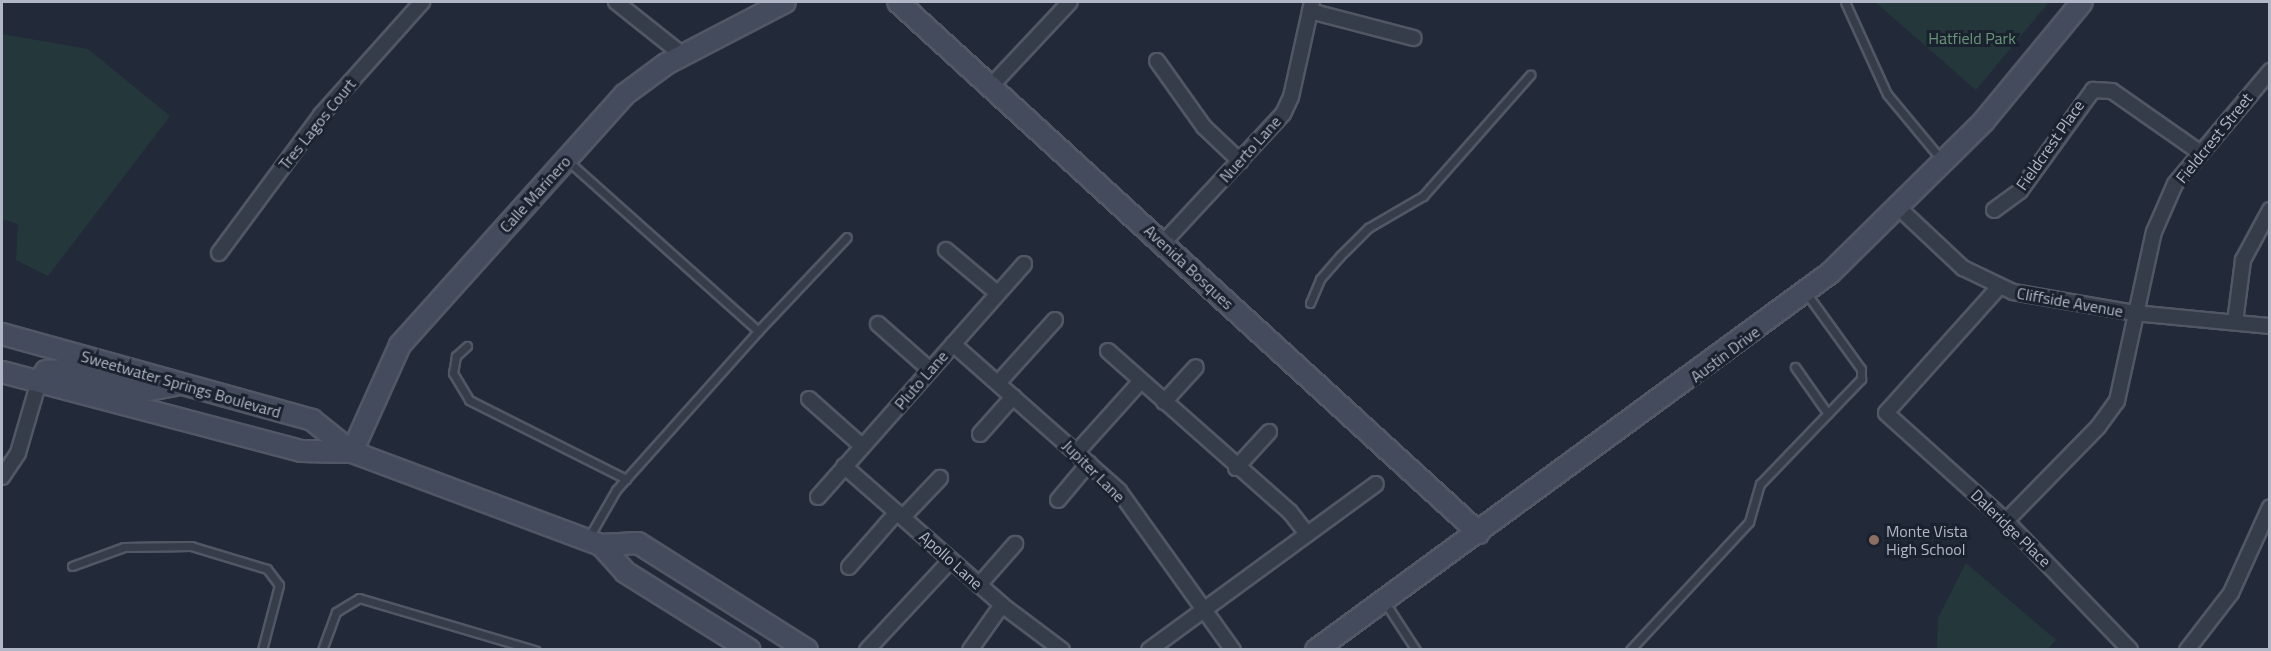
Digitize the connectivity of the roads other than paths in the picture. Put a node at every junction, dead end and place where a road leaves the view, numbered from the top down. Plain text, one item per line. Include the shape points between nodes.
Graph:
1 (422, 2) edge
2 (616, 2) edge
3 (785, 2) edge
4 (898, 2) edge
5 (1068, 2) edge
6 (1845, 2) edge
7 (2082, 2) edge
8 (1311, 6) edge
9 (1414, 38) dead end
10 (684, 56) junction
11 (1157, 61) dead end
12 (2270, 71) edge
13 (1530, 75) dead end
14 (991, 86) junction
15 (2199, 152) junction
16 (566, 160) junction
17 (1240, 161) junction
18 (1945, 162) junction
19 (1899, 208) junction
20 (1994, 210) dead end
21 (2270, 210) edge
22 (847, 237) dead end
23 (1163, 243) junction
24 (946, 250) dead end
25 (219, 253) dead end
26 (1024, 264) dead end
27 (1999, 287) junction
28 (1806, 292) junction
29 (997, 293) junction
30 (1310, 303) dead end
31 (2134, 313) junction
32 (1055, 320) dead end
33 (2235, 322) junction
34 (878, 324) dead end
35 (2270, 326) edge
36 (758, 330) junction
37 (2, 334) edge
38 (953, 344) junction
39 (467, 346) dead end
40 (1108, 351) dead end
41 (1196, 367) dead end
42 (1795, 367) dead end
43 (930, 370) junction
44 (2, 372) edge
45 (39, 381) junction
46 (1141, 381) junction
47 (998, 383) junction
48 (181, 384) junction
49 (1013, 397) junction
50 (809, 399) dead end
51 (1164, 402) junction
52 (1828, 414) junction
53 (1269, 432) dead end
54 (980, 434) dead end
55 (862, 446) junction
56 (352, 452) junction
57 (1077, 452) junction
58 (1089, 463) junction
59 (844, 466) junction
60 (1236, 468) junction
61 (2, 477) edge
62 (940, 478) dead end
63 (626, 479) junction
64 (1376, 484) dead end
65 (818, 497) dead end
66 (1058, 500) dead end
67 (2270, 507) edge
68 (900, 515) junction
69 (2006, 521) junction
70 (1479, 533) junction
71 (1306, 534) junction
72 (594, 542) junction
73 (1015, 544) dead end
74 (2263, 545) edge
75 (951, 560) junction
76 (72, 566) dead end
77 (849, 567) dead end
78 (979, 585) junction
79 (1384, 601) junction
80 (1002, 606) junction
81 (1203, 611) junction
82 (262, 650) edge
83 (322, 650) edge
84 (535, 650) edge
85 (750, 650) edge
86 (807, 650) edge
87 (867, 650) edge
88 (970, 650) edge
89 (1062, 650) edge
90 (1149, 650) edge
91 (1233, 650) edge
92 (1316, 650) edge
93 (1416, 650) edge
94 (1630, 650) edge
95 (2130, 650) edge
96 (2187, 650) edge

1 - 25 street, Tres Lagos Court via 321,115
2 - 10 street
3 - 10 main road, Calle Marinero
4 - 14 main road, Avenida Bosques
5 - 14 street
6 - 18 lane via 1887,94
7 - 18 main road, Austin Drive
8 - 9 street
8 - 17 street, Nuerto Lane via 1292,97
10 - 16 main road, Calle Marinero via 624,95
11 - 17 street via 1204,127
12 - 15 street, Fieldcrest Street
13 - 30 lane via 1423,196 1368,228 1347,249 1320,279
14 - 23 main road, Avenida Bosques
15 - 20 street, Fieldcrest Place via 2112,91 2093,90 2020,191
15 - 31 street, Fieldcrest Street via 2175,184 2154,232
16 - 36 lane
16 - 56 main road, Calle Marinero via 400,345 380,381
17 - 23 street, Nuerto Lane
18 - 19 main road, Austin Drive
19 - 27 street, Cliffside Avenue via 1946,255
19 - 28 main road, Austin Drive
21 - 33 street via 2243,260
22 - 36 lane
23 - 70 main road, Avenida Bosques
24 - 29 street
26 - 29 street, Pluto Lane
27 - 31 street, Cliffside Avenue
27 - 69 street, Daleridge Place via 1886,413
28 - 52 lane via 1861,369 1861,379
28 - 70 main road, Austin Drive
29 - 38 street, Pluto Lane
31 - 33 street, Cliffside Avenue
31 - 69 street, Fieldcrest Street via 2128,372 2109,415
32 - 47 street
33 - 35 street, Cliffside Avenue
34 - 43 street
36 - 63 lane
37 - 48 main road, Sweetwater Springs Boulevard
38 - 43 street, Pluto Lane
38 - 47 street, Jupiter Lane
39 - 63 lane via 456,356 453,373 470,400
40 - 46 street
41 - 51 street
42 - 52 lane
43 - 55 street, Pluto Lane
44 - 45 main road, Sweetwater Springs Boulevard
45 - 48 main road via 46,371 66,370 144,391
45 - 56 main road, Sweetwater Springs Boulevard via 301,451
45 - 61 street via 18,453
46 - 51 street
46 - 57 street
47 - 49 street, Jupiter Lane
48 - 56 main road, Sweetwater Springs Boulevard via 312,420
49 - 54 street
49 - 57 street, Jupiter Lane
50 - 55 street
51 - 60 street
52 - 94 lane via 1760,484 1749,522
53 - 60 street
55 - 59 street, Pluto Lane
56 - 72 main road, Sweetwater Springs Boulevard
57 - 58 street, Jupiter Lane
58 - 66 street
58 - 81 street, Jupiter Lane via 1119,491
59 - 65 street, Pluto Lane
59 - 68 street, Apollo Lane
60 - 71 street via 1290,513
62 - 68 street
63 - 72 lane
64 - 71 street
67 - 74 street
68 - 75 street, Apollo Lane
68 - 77 street
69 - 95 street, Daleridge Place
70 - 79 main road, Austin Drive
71 - 81 street
72 - 85 main road, Sweetwater Springs Boulevard via 625,572
72 - 86 main road, Sweetwater Springs Boulevard via 638,543
73 - 78 street
74 - 96 street
75 - 78 street, Apollo Lane
75 - 87 street
76 - 82 lane via 124,547 191,546 267,569 279,585
78 - 80 street, Apollo Lane
79 - 92 main road, Austin Drive
79 - 93 lane
80 - 88 street
80 - 89 street, Apollo Lane
81 - 90 street
81 - 91 street, Jupiter Lane
83 - 84 lane via 336,612 359,597

